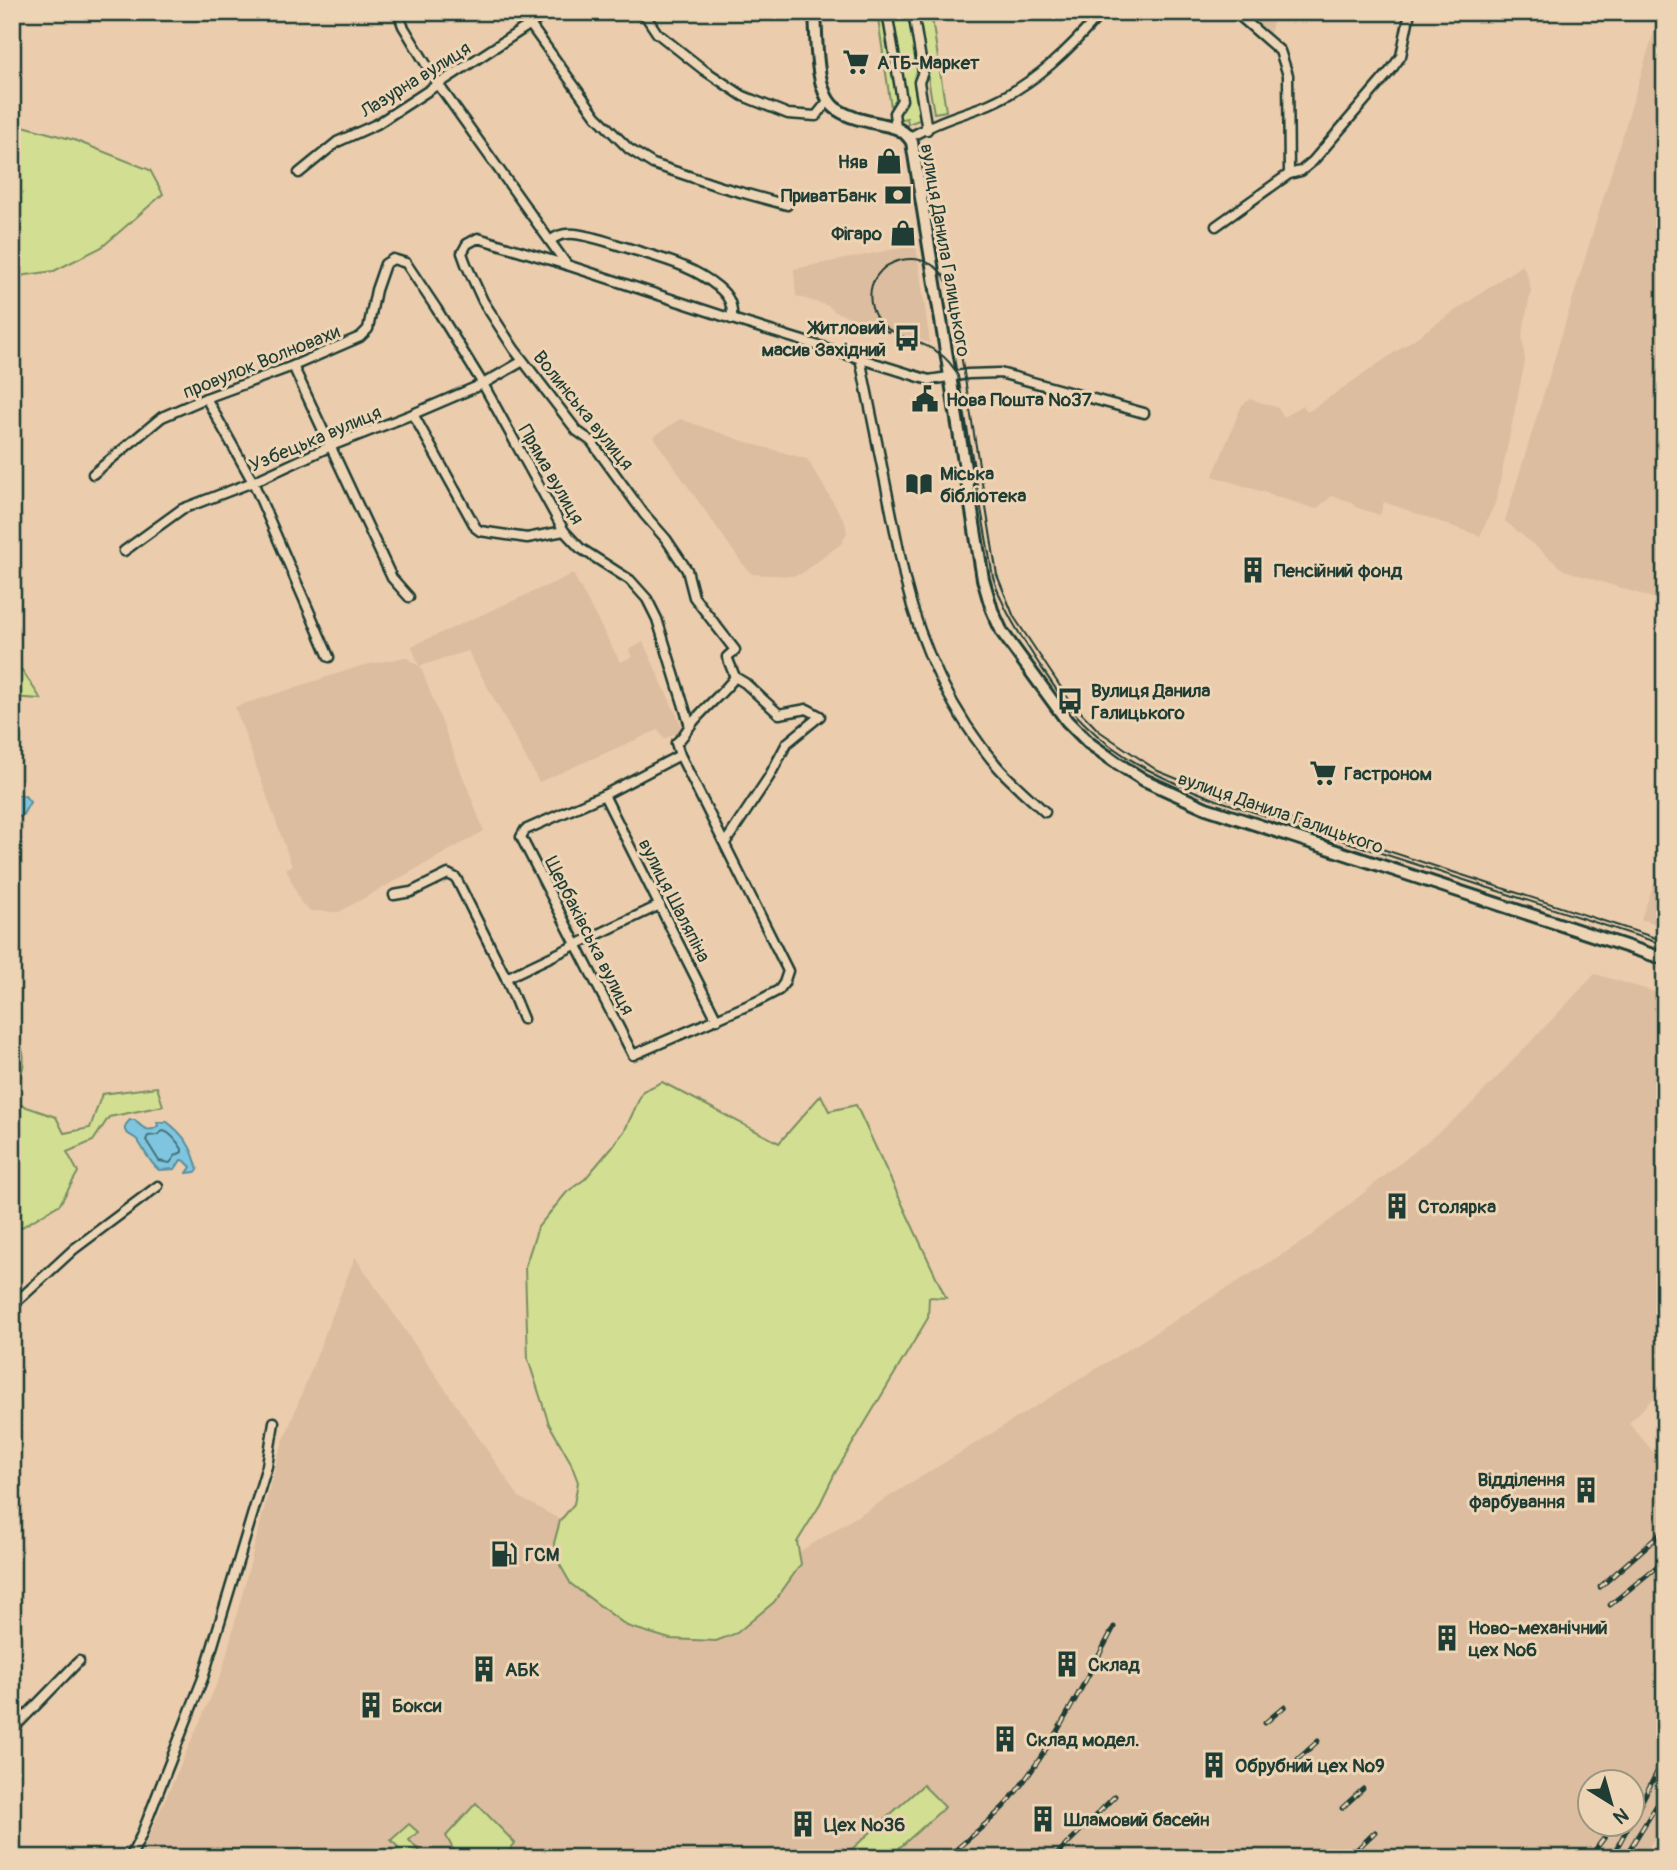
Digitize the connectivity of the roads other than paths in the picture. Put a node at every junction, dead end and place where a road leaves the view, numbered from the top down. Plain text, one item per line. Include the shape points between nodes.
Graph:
1 (398, 12) edge
2 (521, 12) edge
3 (550, 12) edge
4 (642, 12) edge
5 (815, 12) edge
6 (887, 12) edge
7 (913, 12) edge
8 (1102, 12) edge
9 (1235, 12) edge
10 (1410, 12) edge
11 (530, 26) junction
12 (438, 84) junction
13 (828, 101) junction
14 (896, 127) junction
15 (928, 130) junction
16 (909, 137) junction
17 (299, 173) dead end
18 (1289, 174) junction
19 (787, 205) dead end
20 (1216, 226) dead end
21 (550, 241) junction
22 (405, 263) joint
23 (567, 265) junction
24 (732, 319) junction
25 (860, 358) junction
26 (523, 361) junction
27 (293, 366) junction
28 (949, 377) junction
29 (483, 384) junction
30 (206, 398) junction
31 (1144, 413) dead end
32 (413, 414) junction
33 (331, 446) junction
34 (93, 474) dead end
35 (253, 482) junction
36 (564, 531) junction
37 (124, 551) dead end
38 (409, 597) dead end
39 (329, 657) dead end
40 (735, 677) junction
41 (690, 726) junction
42 (680, 755) junction
43 (604, 795) junction
44 (1045, 812) dead end
45 (725, 843) junction
46 (394, 895) dead end
47 (660, 905) junction
48 (578, 944) junction
49 (1665, 959) edge
50 (506, 978) junction
51 (523, 1019) dead end
52 (717, 1020) junction
53 (158, 1186) dead end
54 (12, 1306) edge
55 (274, 1422) dead end
56 (79, 1661) dead end
57 (12, 1730) edge
58 (1665, 1847) edge
59 (130, 1858) edge
60 (1658, 1858) edge

1 - 12 street
2 - 11 street
3 - 11 street, Лазурна вулиця
4 - 13 street via 657,33 743,96 788,114 816,116
5 - 13 street via 822,87
6 - 14 street, вулиця Данила Галицького via 902,100 894,113
7 - 15 street, вулиця Данила Галицького
8 - 15 street, вулиця Данила Галицького via 1066,52 1027,83
9 - 18 street via 1280,51 1288,75
10 - 18 street via 1401,56 1391,70 1313,161 1301,172
11 - 12 street, Лазурна вулиця
11 - 19 street via 596,116 629,149 653,164
12 - 17 street, Лазурна вулиця via 377,124 337,142
12 - 21 street
13 - 14 street via 853,117
14 - 16 street
15 - 16 street, вулиця Данила Галицького
16 - 28 street, вулиця Данила Галицького
18 - 20 street
21 - 23 street
21 - 24 street via 557,235 573,234 600,239 687,267 726,295 733,307
22 - 27 street, провулок Волновахи via 393,259 385,264 368,329 360,337
22 - 29 street, Пряма вулиця
23 - 24 street, Волинська вулиця
23 - 26 street, Волинська вулиця via 478,239 467,244 463,253 483,301
24 - 25 street, Волинська вулиця
25 - 28 street, Волинська вулиця via 929,380
25 - 44 street via 913,615 928,652 970,732 999,769
26 - 29 street, Узбецька вулиця
26 - 40 street, Волинська вулиця via 666,538 687,570 694,597 735,650 727,657
27 - 30 street, провулок Волновахи
27 - 33 street
28 - 31 street, Волинська вулиця via 1000,373
28 - 49 street, вулиця Данила Галицького via 977,554 992,610 1043,690 1089,743 1144,780 1206,808
29 - 32 street, Узбецька вулиця
29 - 36 street, Пряма вулиця
30 - 34 street, провулок Волновахи via 162,417
30 - 35 street
32 - 33 street, Узбецька вулиця
32 - 36 street via 476,528 486,534 527,538
33 - 35 street, Узбецька вулиця
33 - 38 street via 392,578
35 - 37 street, Узбецька вулиця via 182,509
35 - 39 street
36 - 41 street, Пряма вулиця via 648,599
40 - 41 street
40 - 45 street via 779,714 807,709 820,716 787,743
41 - 42 street via 676,743
42 - 43 street
42 - 45 street
43 - 47 street, вулиця Шаляпіна
43 - 48 street, Щербаківська вулиця via 525,830 522,837
45 - 52 street via 788,971 779,990
46 - 50 street via 448,874 456,878
47 - 48 street
47 - 52 street, вулиця Шаляпіна
48 - 50 street
48 - 52 street, Щербаківська вулиця via 633,1055
50 - 51 street
53 - 54 street via 74,1249
55 - 59 street via 267,1466 203,1678
56 - 57 street
58 - 60 street

